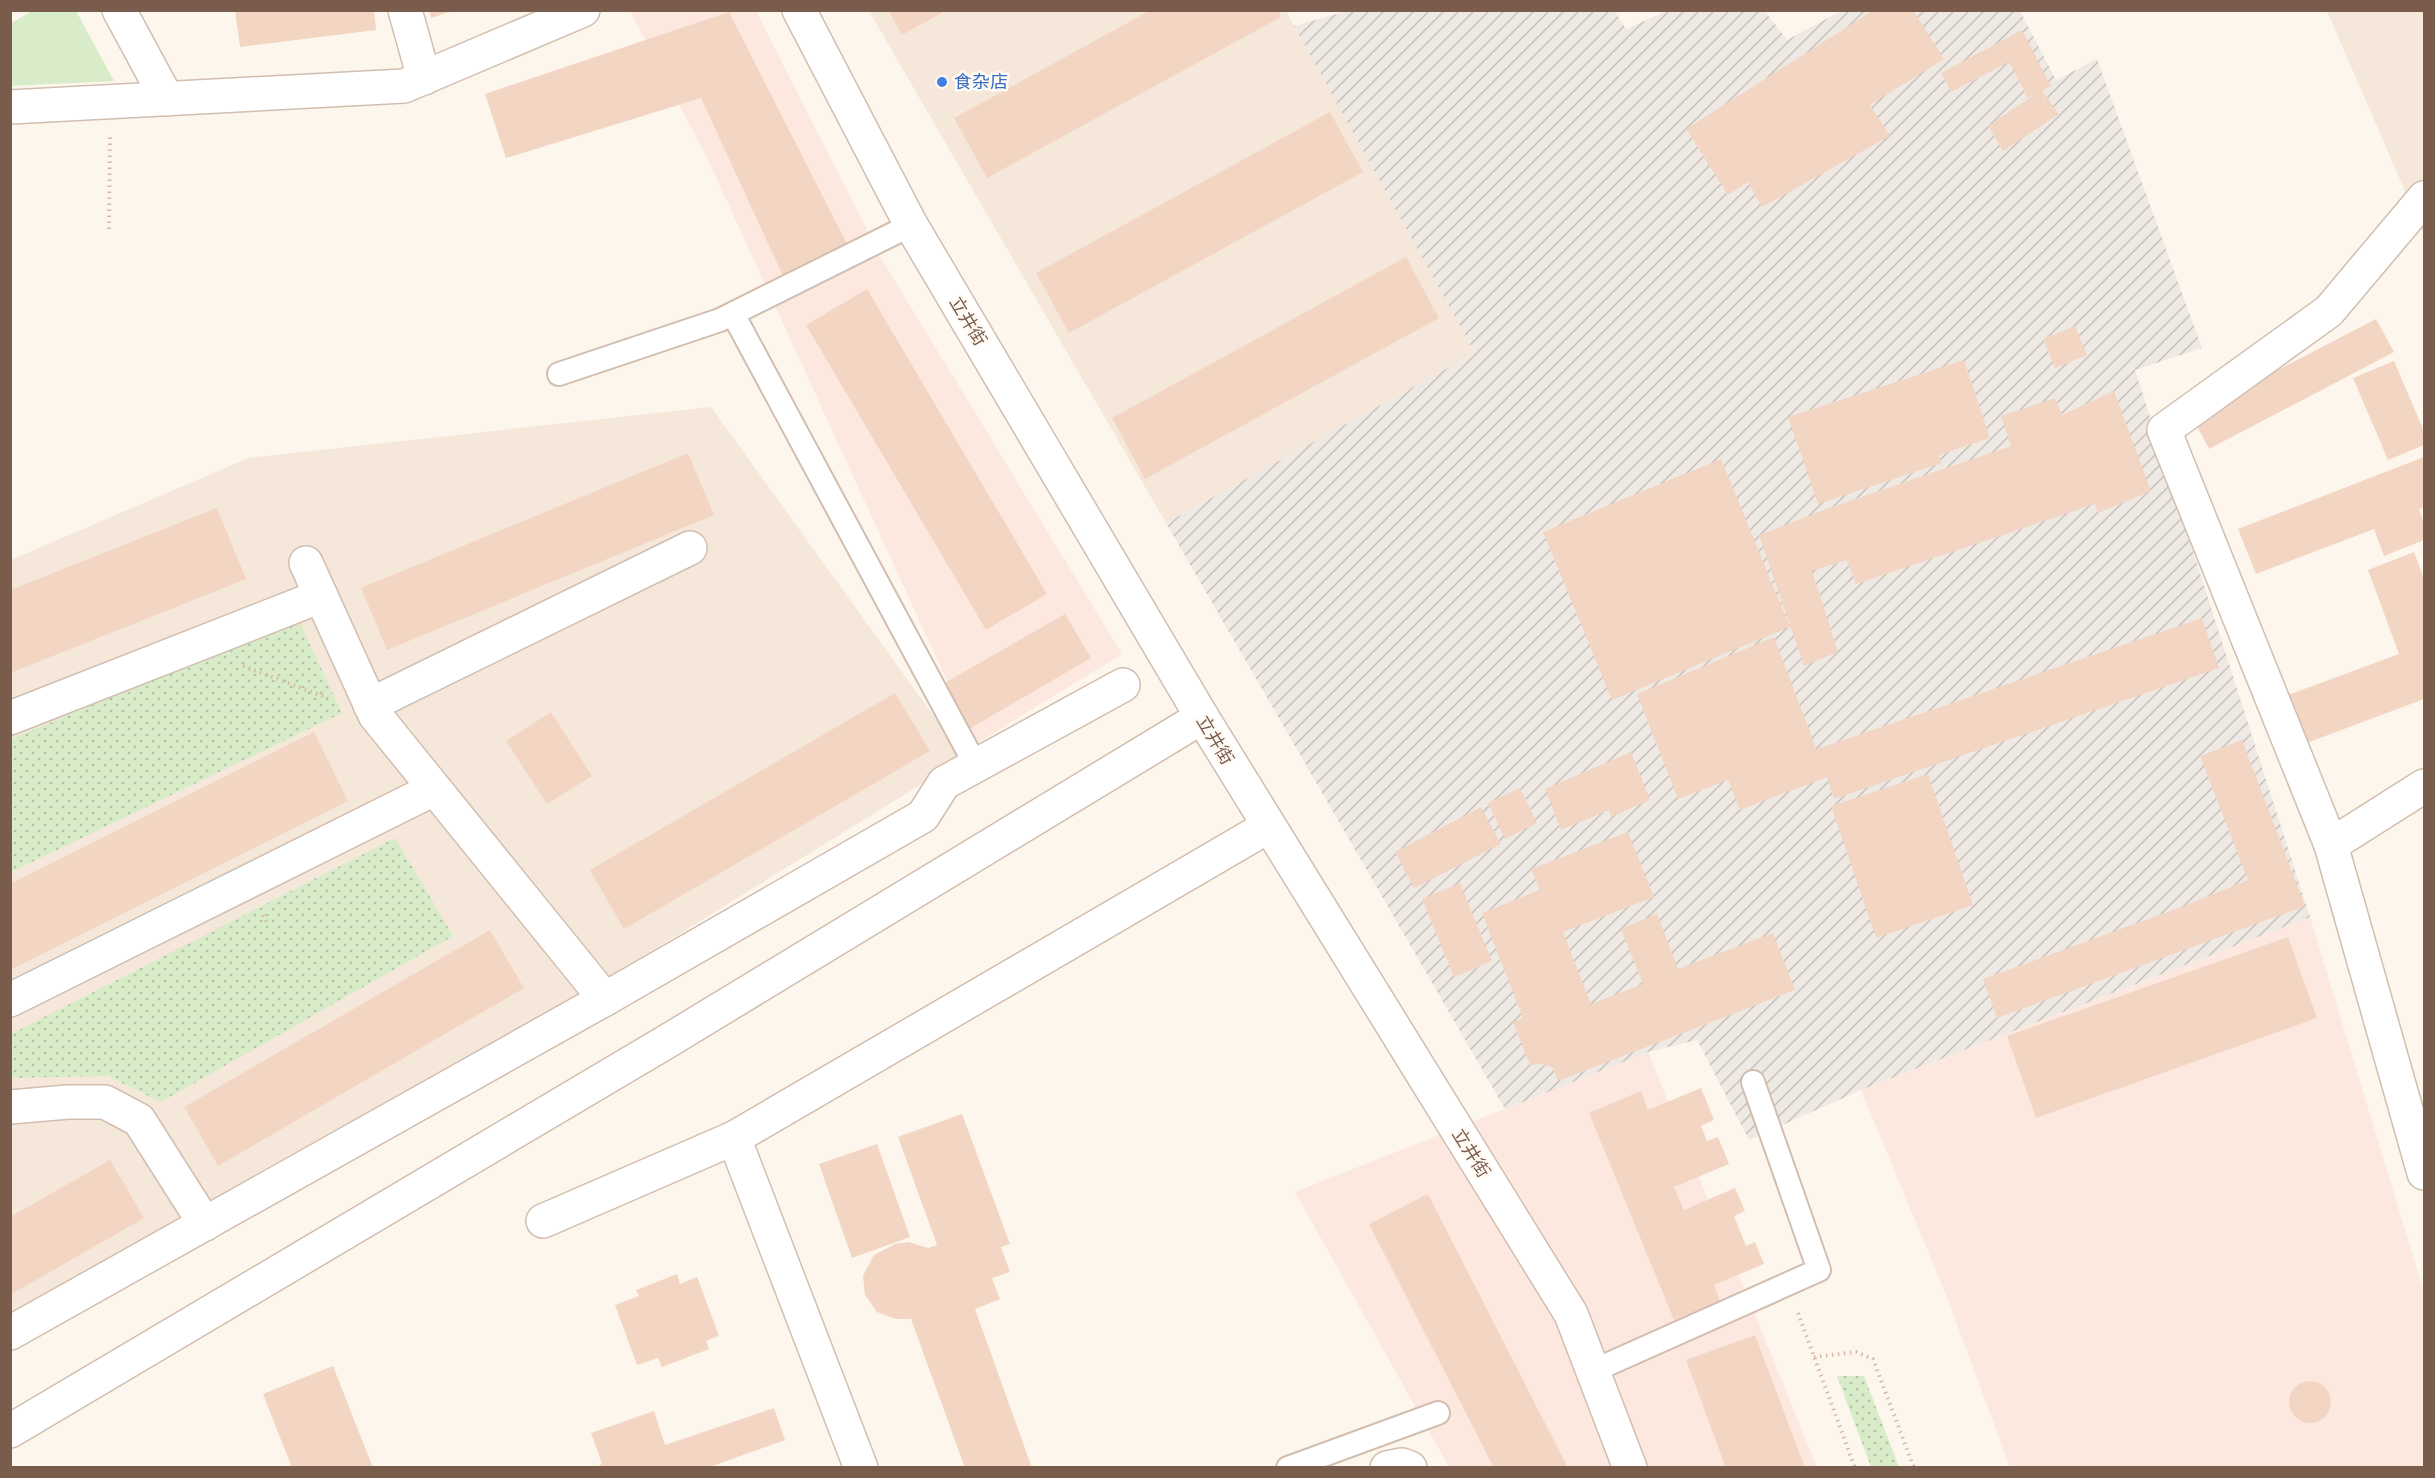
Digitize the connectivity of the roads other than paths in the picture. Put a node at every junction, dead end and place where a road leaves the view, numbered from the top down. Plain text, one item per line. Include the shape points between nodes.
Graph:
1 (119, 10) edge
2 (405, 10) edge
3 (583, 10) edge
4 (799, 10) edge
5 (424, 78) junction
6 (167, 99) junction
7 (10, 107) edge
8 (2424, 198) edge
9 (911, 225) junction
10 (733, 314) junction
11 (559, 374) dead end
12 (690, 548) dead end
13 (306, 562) dead end
14 (321, 596) junction
15 (1123, 686) dead end
16 (370, 705) junction
17 (1202, 717) junction
18 (10, 718) edge
19 (975, 764) junction
20 (2424, 786) edge
21 (434, 789) junction
22 (1269, 826) junction
23 (2331, 845) junction
24 (605, 999) junction
25 (10, 1000) edge
26 (1753, 1082) dead end
27 (10, 1107) edge
28 (2416, 1111) edge
29 (734, 1138) junction
30 (2424, 1173) edge
31 (543, 1221) dead end
32 (205, 1224) junction
33 (10, 1333) edge
34 (1593, 1371) junction
35 (1438, 1413) dead end
36 (10, 1431) edge
37 (861, 1467) edge
38 (1288, 1467) edge
39 (1387, 1467) edge
40 (1410, 1467) edge
41 (1630, 1467) edge

1 - 6 street
2 - 5 street
3 - 5 street
4 - 9 street, 立井街
5 - 6 street via 404,86
6 - 7 street
8 - 23 street via 2329,311 2164,430
9 - 10 lane
9 - 17 street, 立井街
10 - 11 lane
10 - 19 lane
12 - 16 street
13 - 14 street
14 - 16 street
14 - 18 street
15 - 19 street
16 - 21 street
17 - 22 street, 立井街
17 - 36 street via 666,1042
19 - 24 street via 944,783 923,816
20 - 23 street
21 - 24 street
21 - 25 street
22 - 29 street
22 - 34 street, 立井街 via 1571,1314
23 - 28 street
24 - 32 street
26 - 34 lane via 1819,1270
27 - 32 street via 105,1102 139,1120
28 - 30 street
29 - 31 street
29 - 37 street
32 - 33 street
34 - 41 street, 立井街
35 - 38 lane
39 - 40 street

